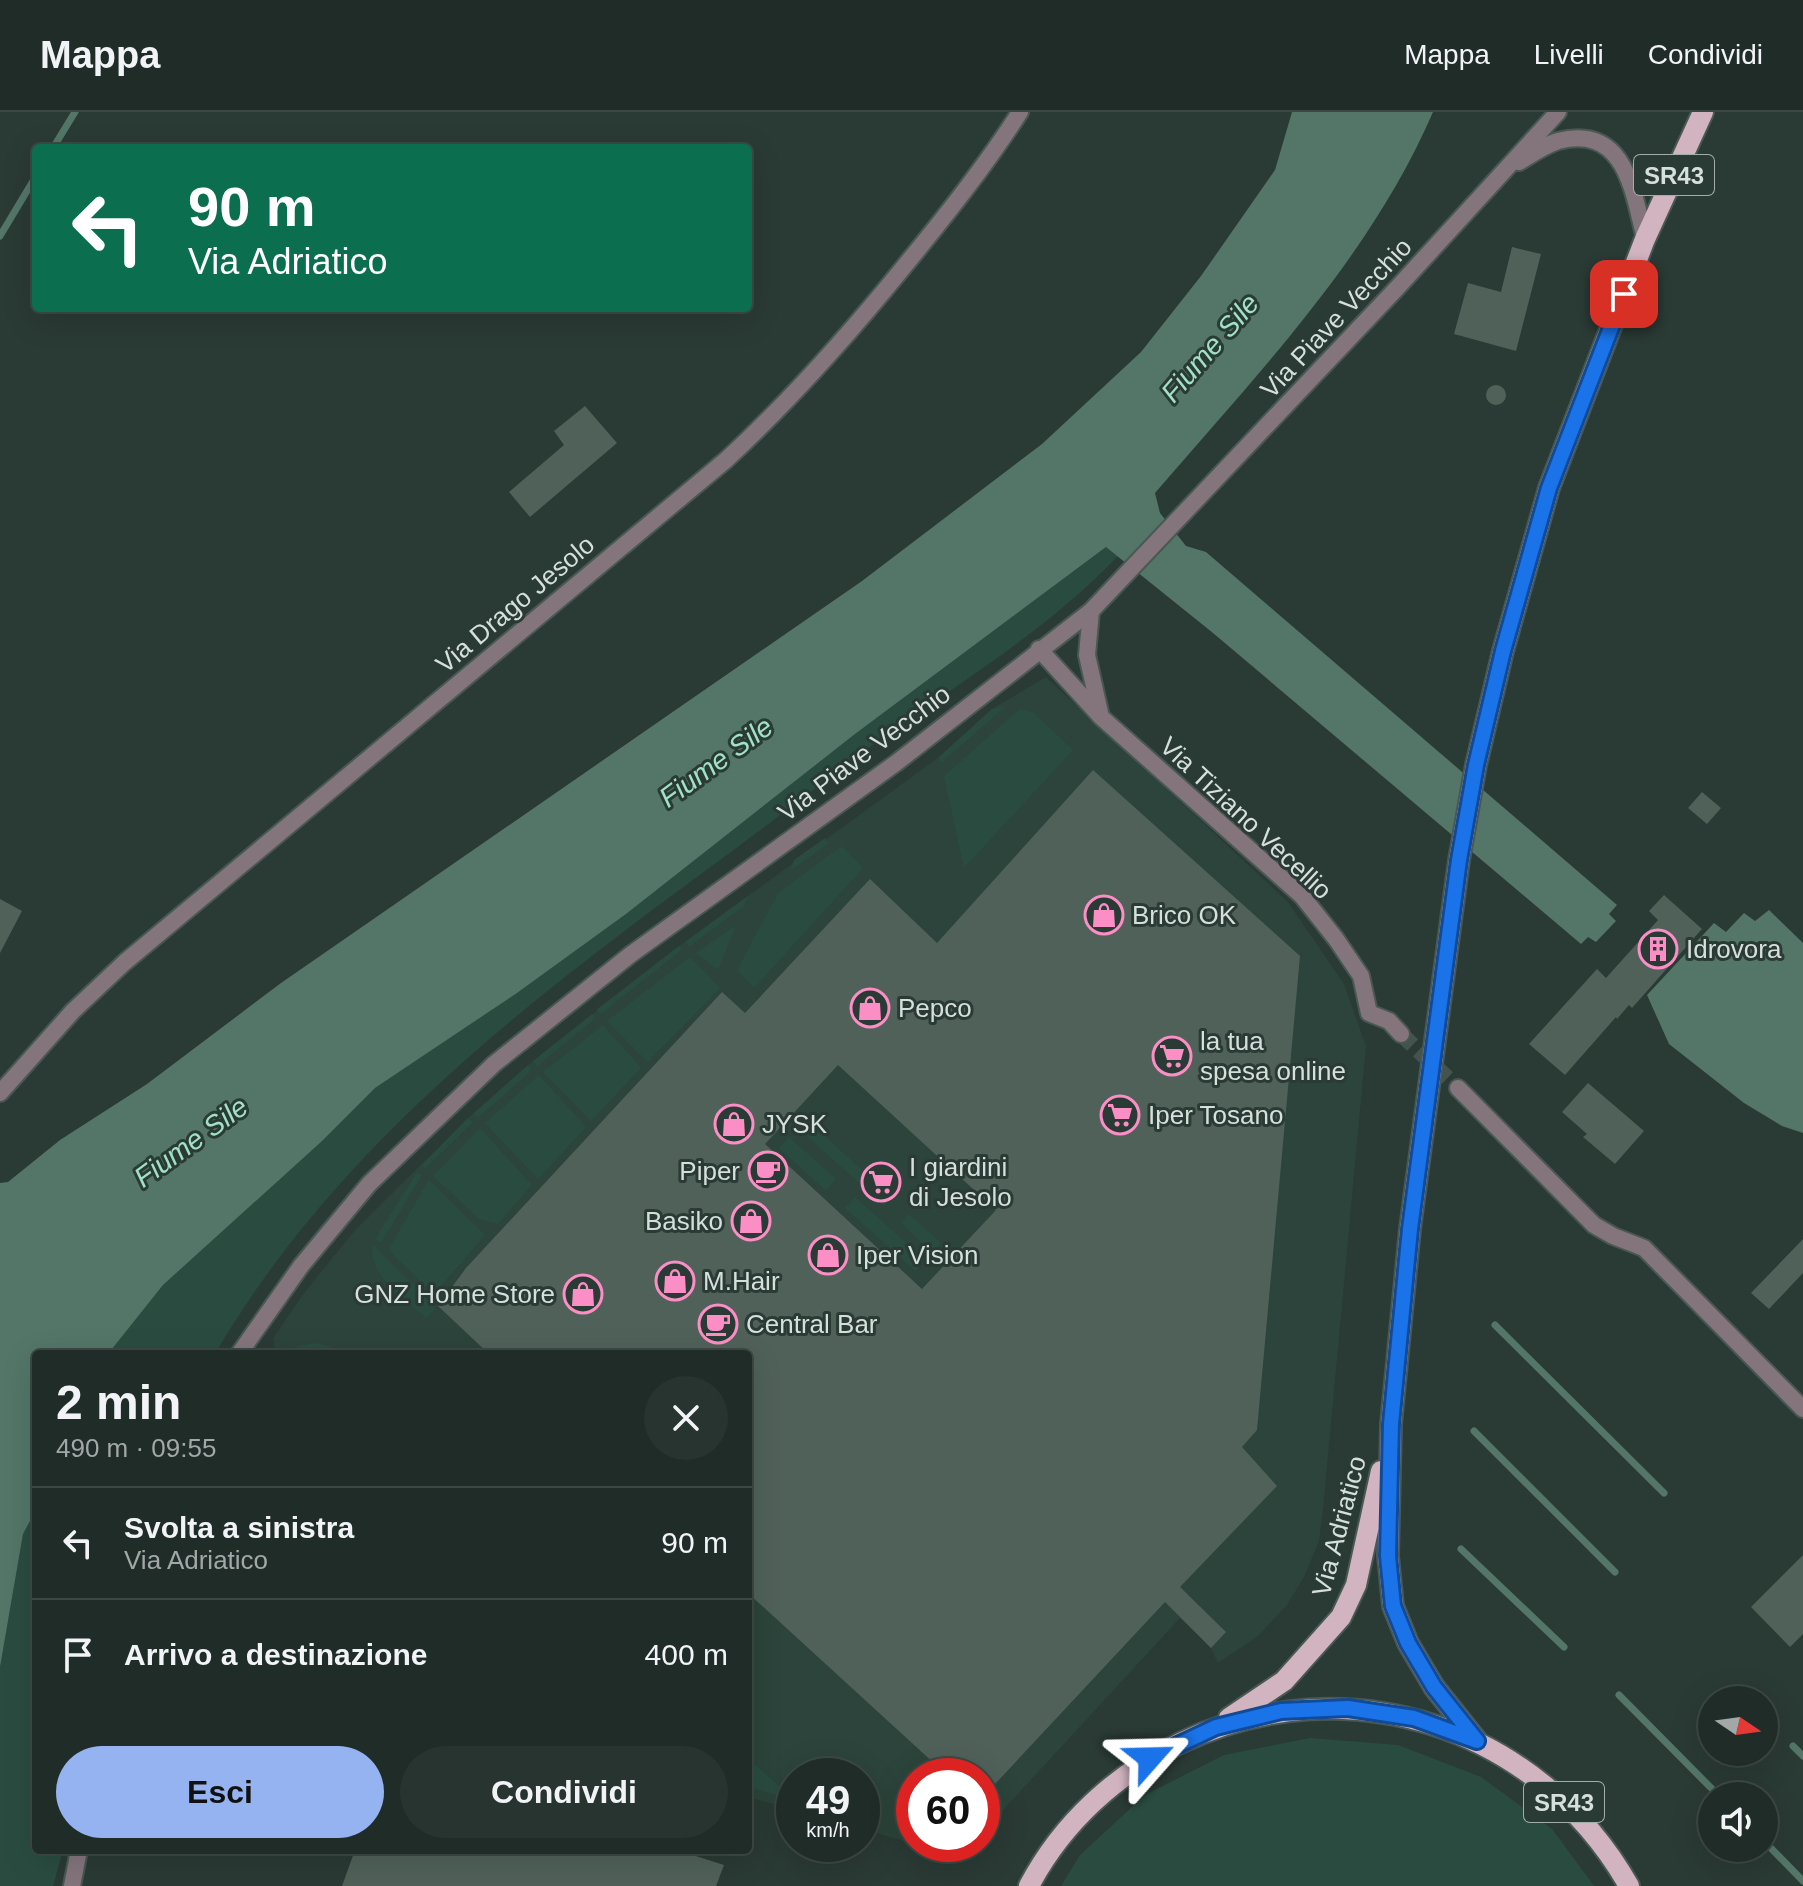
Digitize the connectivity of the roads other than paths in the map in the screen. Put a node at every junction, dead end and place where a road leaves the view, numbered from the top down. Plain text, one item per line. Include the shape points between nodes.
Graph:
1 (1020, 112) edge
2 (1558, 112) edge
3 (1703, 112) edge
4 (1504, 171) junction
5 (1645, 239) junction
6 (1091, 611) junction
7 (1039, 649) junction
8 (1101, 717) junction
9 (1401, 1034) tunnel mouth
10 (1458, 1088) tunnel mouth
11 (0, 1093) edge
12 (242, 1350) edge
13 (1803, 1409) edge
14 (1391, 1424) junction
15 (1216, 1727) junction
16 (1477, 1741) junction
17 (78, 1854) edge
18 (72, 1886) edge
19 (1029, 1886) edge
20 (1629, 1886) edge

1 - 11 street, Via Drago Jesolo via 939,224 773,416 125,962
2 - 4 street, Via Piave Vecchio
3 - 5 main road, Via Adriatico / SR43
4 - 5 street, Via Piave Vecchio via 1556,142 1596,142 1623,163
4 - 6 street, Via Piave Vecchio
5 - 14 main road, Via Adriatico / SR43 via 1549,488 1476,765 1410,1229
6 - 7 street, Via Piave Vecchio
6 - 8 street via 1087,655
7 - 8 street, Via Tiziano Vecellio
7 - 12 street, Via Piave Vecchio via 896,763 630,955 494,1064 369,1184 301,1266
8 - 9 street, Via Tiziano Vecellio via 1302,896 1361,976 1369,1013 1389,1021
10 - 13 street via 1594,1225 1644,1248
14 - 15 main road, Via Adriatico / SR43 via 1356,1585 1341,1617 1284,1681
14 - 16 main road, Via Adriatico / SR43 via 1388,1556 1393,1606 1434,1687
15 - 16 main road, SR43 via 1281,1711 1348,1708 1414,1718
15 - 19 main road, SR43 via 1150,1758 1091,1802 1044,1858
16 - 20 main road, SR43 via 1528,1771 1574,1810
17 - 18 street

